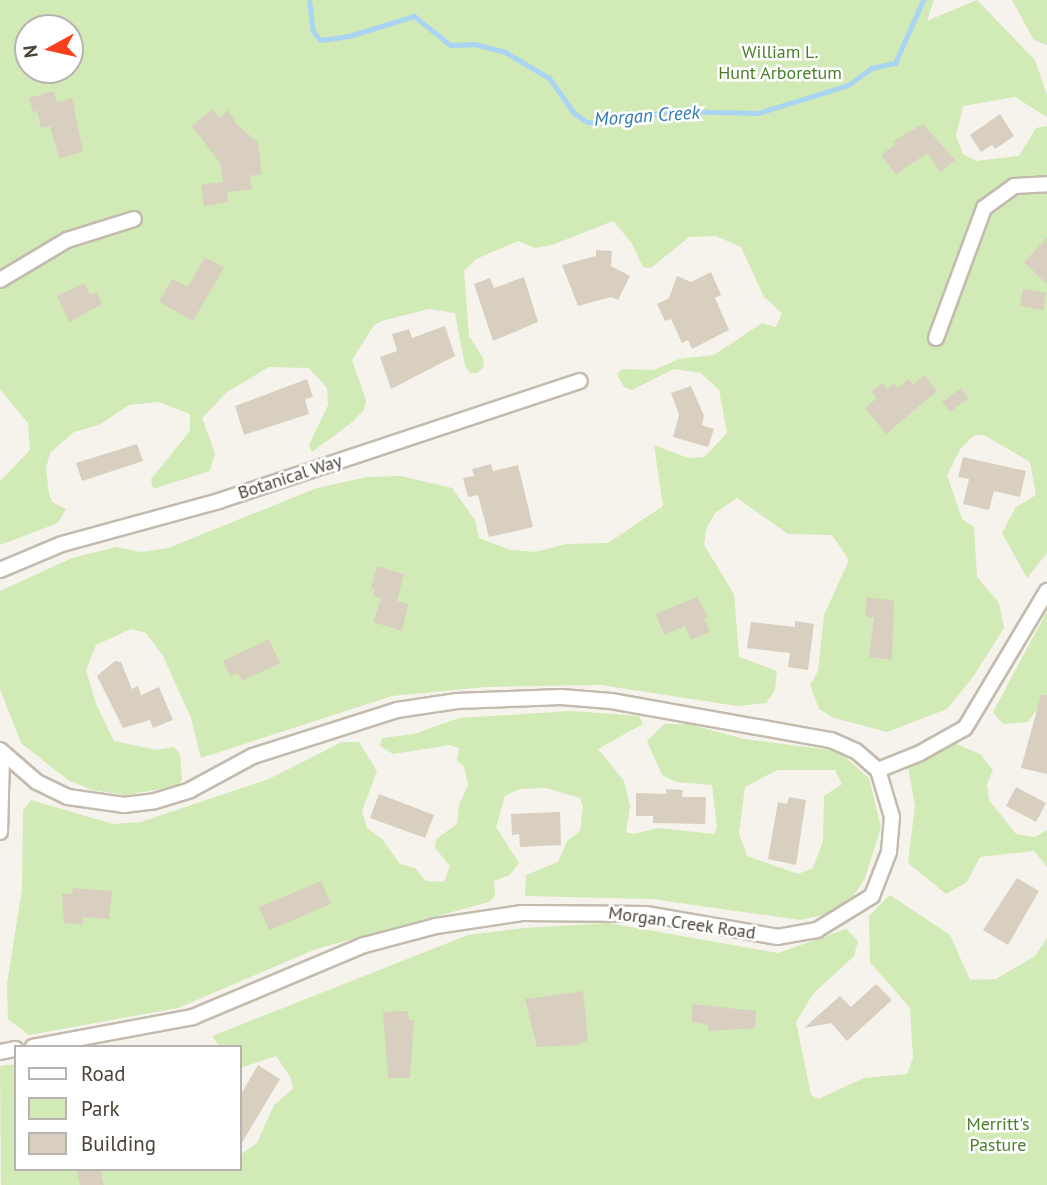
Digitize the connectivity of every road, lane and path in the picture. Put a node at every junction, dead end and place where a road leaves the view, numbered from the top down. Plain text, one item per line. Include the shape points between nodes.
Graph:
1 (1047, 184) edge
2 (134, 219) dead end
3 (0, 280) edge
4 (936, 338) dead end
5 (580, 381) dead end
6 (0, 570) edge
7 (1047, 591) edge
8 (1, 752) edge
9 (877, 770) junction
10 (0, 832) edge
11 (44, 1045) edge

1 - 4 street via 1014,186 984,208
2 - 3 street via 67,240
5 - 6 street, Botanical Way via 193,510 62,544
7 - 9 street via 965,728
8 - 9 street via 37,782 68,797 96,804 155,802 190,790 253,756 397,710 457,701 561,697 611,701 831,740 856,751
8 - 10 street
9 - 11 street, Morgan Creek Road via 892,817 889,852 872,896 817,930 778,937 646,914 522,913 436,926 364,945 193,1017

